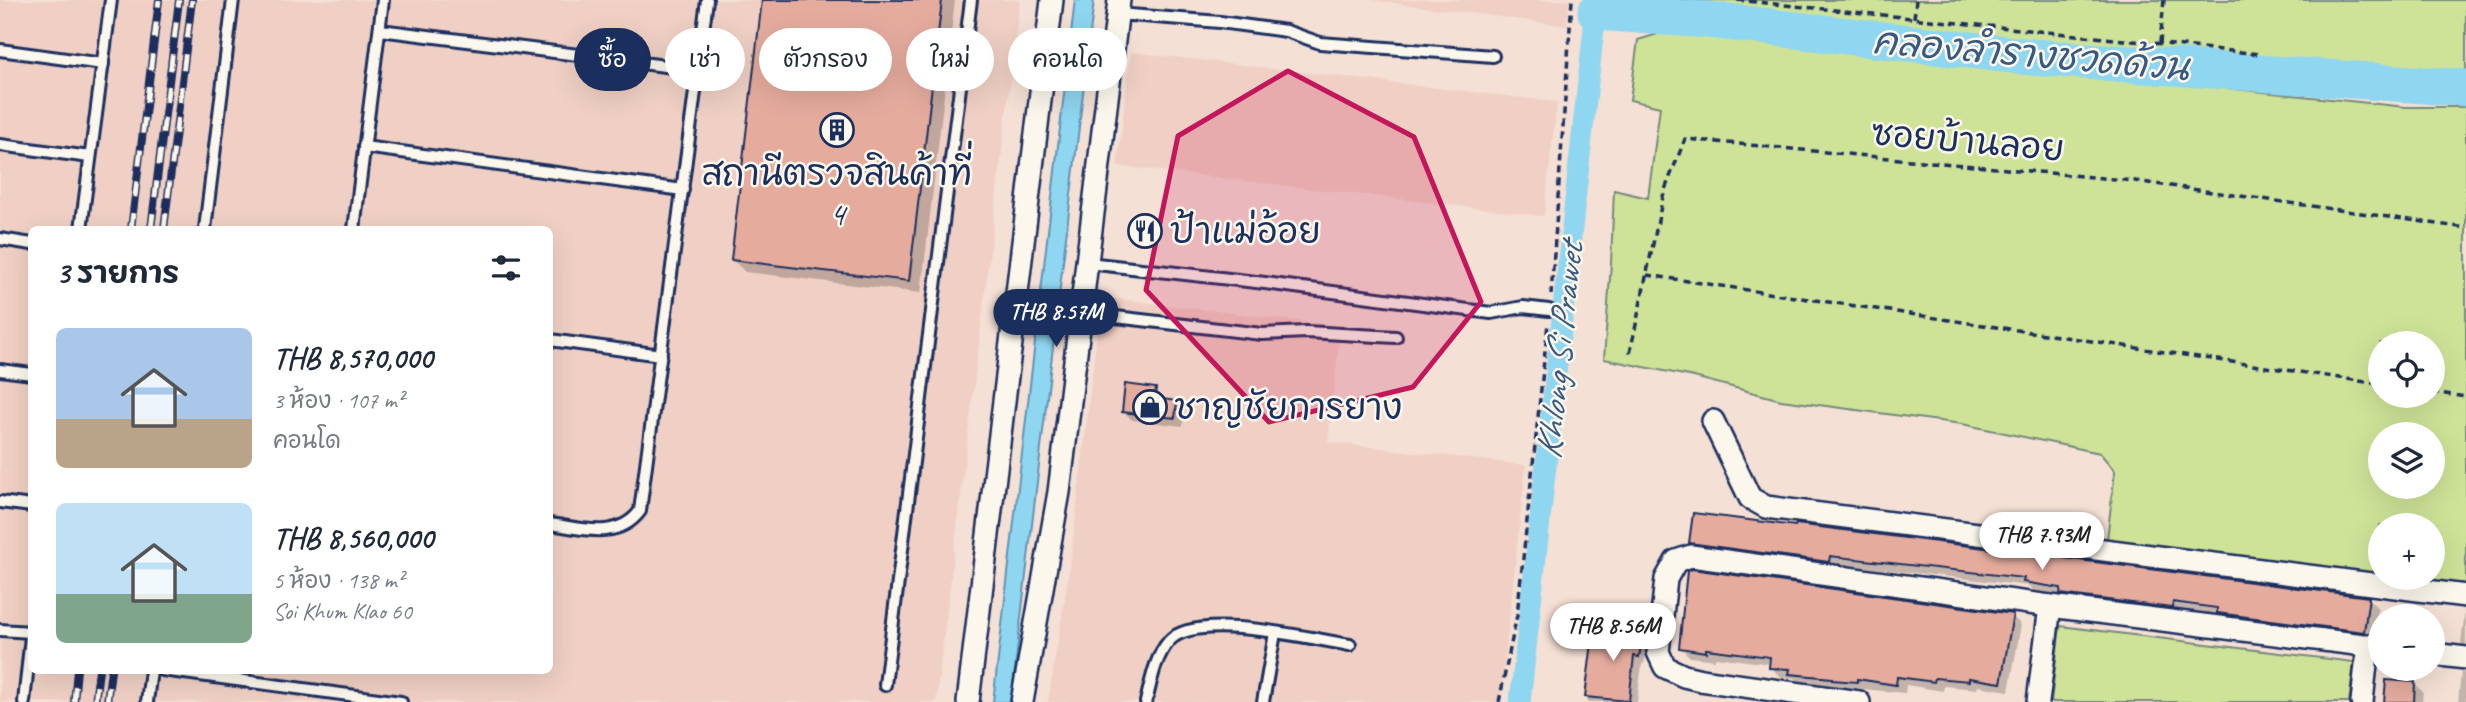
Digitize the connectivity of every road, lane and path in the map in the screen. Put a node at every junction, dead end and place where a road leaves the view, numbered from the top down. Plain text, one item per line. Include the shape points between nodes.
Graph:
1 (111, 0) edge
2 (233, 0) edge
3 (383, 0) edge
4 (708, 0) edge
5 (971, 0) edge
6 (1052, 0) edge
7 (1572, 0) edge
8 (1737, 0) edge
9 (1916, 0) edge
10 (2164, 0) edge
11 (1118, 7) edge
12 (1914, 18) junction
13 (704, 28) edge
14 (380, 30) junction
15 (2160, 44) junction
16 (0, 50) edge
17 (2260, 54) dead end
18 (1493, 56) dead end
19 (103, 64) junction
20 (665, 66) edge
21 (695, 91) edge
22 (0, 145) edge
23 (364, 147) junction
24 (90, 157) junction
25 (683, 190) junction
26 (81, 226) edge
27 (205, 226) edge
28 (354, 226) edge
29 (2466, 228) edge
30 (0, 239) edge
31 (28, 243) edge
32 (1087, 263) junction
33 (1647, 275) junction
34 (1549, 310) junction
35 (1082, 313) junction
36 (1396, 337) dead end
37 (553, 340) edge
38 (1630, 353) dead end
39 (661, 355) junction
40 (0, 370) edge
41 (28, 374) edge
42 (2368, 382) edge
43 (2445, 394) edge
44 (2466, 397) edge
45 (1713, 421) dead end
46 (0, 502) edge
47 (28, 506) edge
48 (553, 524) edge
49 (2466, 596) edge
50 (2050, 606) junction
51 (0, 630) edge
52 (28, 632) edge
53 (1275, 634) junction
54 (1350, 645) dead end
55 (2368, 645) edge
56 (2445, 656) edge
57 (2466, 658) edge
58 (28, 662) edge
59 (150, 674) edge
60 (190, 674) edge
61 (2368, 674) edge
62 (885, 685) dead end
63 (295, 689) junction
64 (24, 702) edge
65 (147, 702) edge
66 (293, 702) edge
67 (399, 702) edge
68 (968, 702) edge
69 (1023, 702) edge
70 (1146, 702) edge
71 (1264, 702) edge
72 (1499, 702) edge
73 (1859, 702) edge
74 (2038, 702) edge
75 (2362, 702) edge

1 - 19 lane
2 - 27 lane
3 - 14 lane
4 - 13 lane
5 - 62 lane
6 - 68 street
7 - 34 path
8 - 12 path
9 - 12 path
10 - 15 path
11 - 18 lane via 1286,32 1320,43
11 - 32 street
12 - 15 path
14 - 20 lane
14 - 23 lane
15 - 17 path
16 - 19 lane
19 - 24 lane
21 - 25 lane
22 - 24 lane
23 - 25 lane
23 - 28 lane
24 - 26 lane
25 - 39 lane
29 - 33 path, ซอยบ้านลอย via 2135,181 1685,139 1664,192
30 - 31 lane
32 - 34 lane via 1491,313 1523,307
32 - 35 street
33 - 38 path, ซอยบ้านลอย
33 - 42 path
34 - 72 path via 1517,615
35 - 36 lane via 1262,334
35 - 69 street via 1059,492
37 - 39 lane
39 - 48 lane via 640,511 613,530
40 - 41 lane
43 - 44 path
45 - 49 street via 1750,498 1766,507
46 - 47 lane
50 - 55 street
50 - 73 street via 1691,556 1676,561 1666,579 1658,652 1665,667 1701,680
50 - 74 street
51 - 52 lane
53 - 54 lane
53 - 70 lane via 1232,627 1196,628 1170,639 1156,664
53 - 71 lane
56 - 57 street
58 - 64 lane
59 - 65 lane
60 - 63 lane
61 - 75 street
63 - 66 lane
63 - 67 lane

